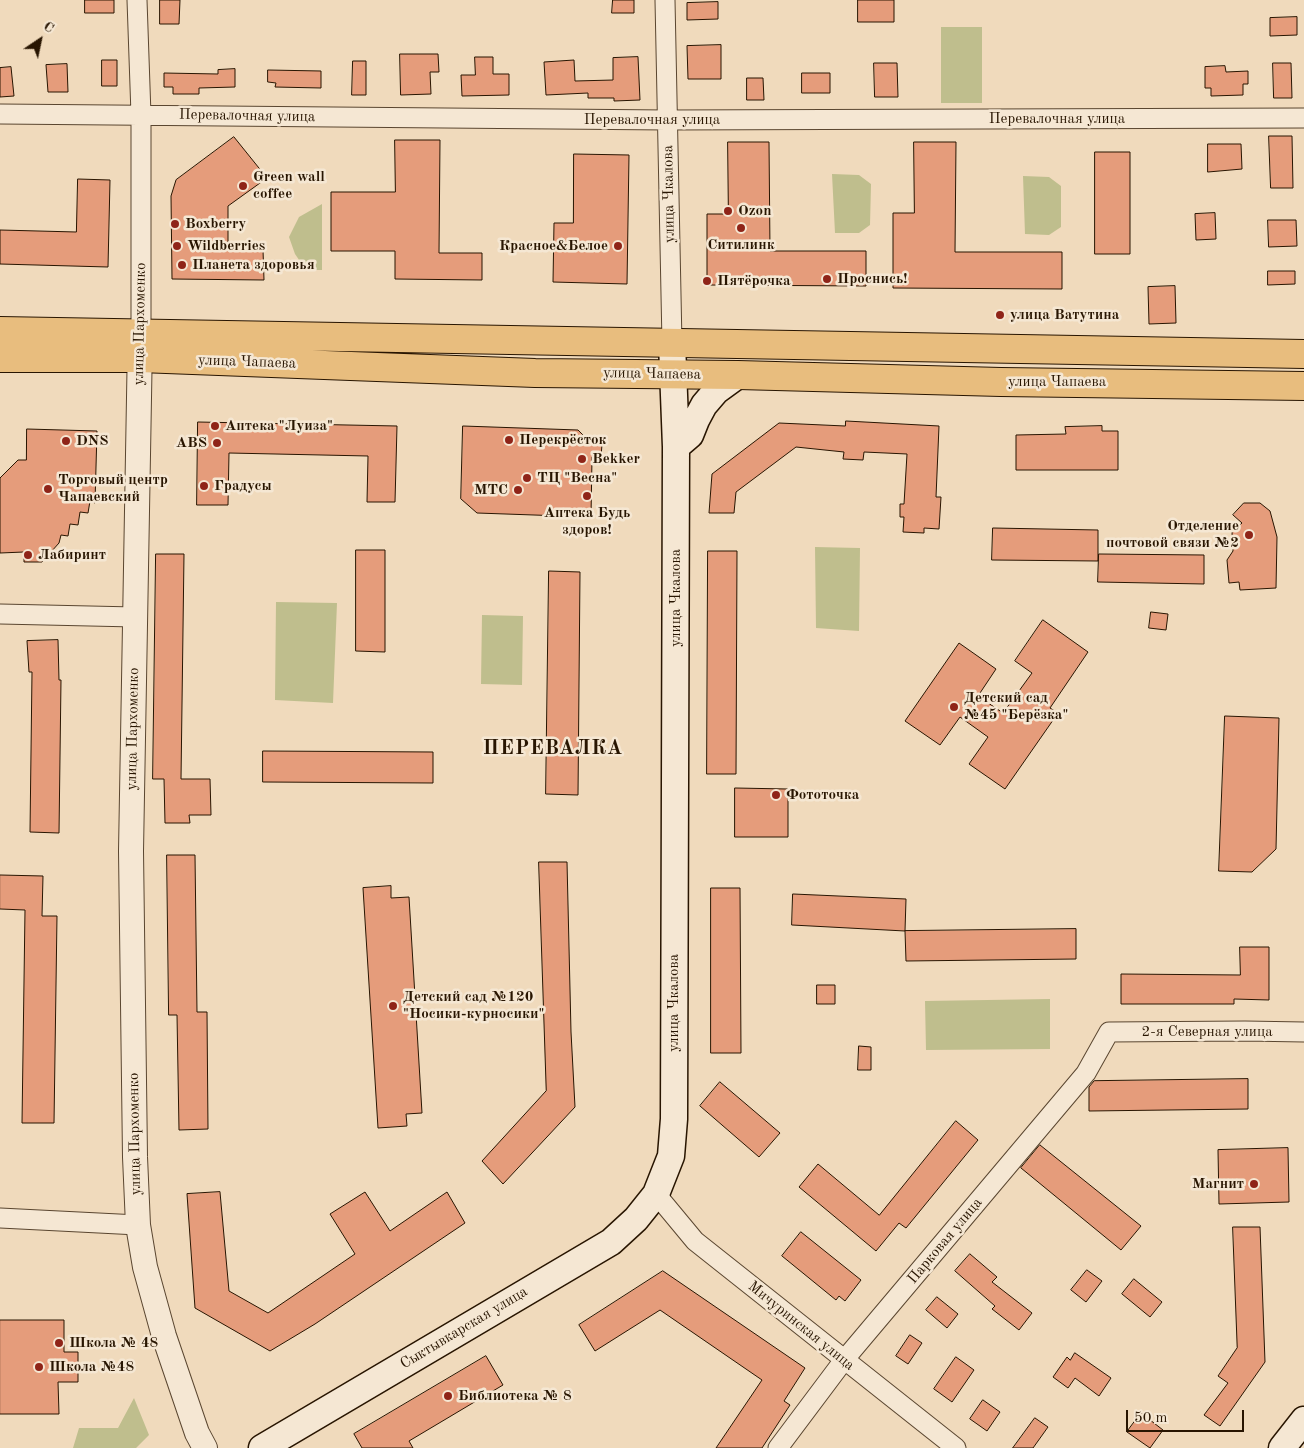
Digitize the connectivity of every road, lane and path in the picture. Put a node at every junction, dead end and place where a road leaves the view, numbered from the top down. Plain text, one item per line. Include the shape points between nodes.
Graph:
1 (136, 0) edge
2 (665, 0) edge
3 (0, 114) edge
4 (141, 115) junction
5 (1304, 118) edge
6 (668, 120) junction
7 (0, 331) edge
8 (672, 343) junction
9 (140, 346) junction
10 (1304, 354) edge
11 (0, 358) edge
12 (674, 375) junction
13 (738, 376) junction
14 (1304, 386) edge
15 (676, 447) junction
16 (0, 614) edge
17 (135, 617) junction
18 (1109, 1032) joint
19 (1304, 1032) edge
20 (656, 1194) junction
21 (0, 1218) edge
22 (138, 1225) junction
23 (844, 1360) junction
24 (1304, 1420) edge
25 (205, 1448) edge
26 (262, 1448) edge
27 (778, 1448) edge
28 (956, 1448) edge
29 (1282, 1448) edge

1 - 4 street, улица Пархоменко
2 - 6 street, улица Чкалова
3 - 4 street, Перевалочная улица
4 - 6 street, Перевалочная улица
4 - 9 street, улица Пархоменко
5 - 6 street, Перевалочная улица
6 - 8 street, улица Чкалова
7 - 9 main road, улица Чапаева
8 - 9 main road, улица Чапаева
8 - 10 main road, улица Чапаева
8 - 12 main road, улица Чкалова
9 - 11 main road, улица Чапаева
9 - 12 main road, улица Чапаева via 463,371
9 - 17 street, улица Пархоменко
12 - 13 main road, улица Чапаева
12 - 15 main road, улица Чкалова
13 - 14 main road, улица Чапаева
13 - 15 main road via 716,391 704,405 690,435
15 - 20 main road, улица Чкалова via 674,1120 671,1156
16 - 17 street
17 - 22 street, улица Пархоменко via 131,851
18 - 19 street, 2-я Северная улица
18 - 23 street, Парковая улица via 1086,1073
20 - 23 street, Мичуринская улица via 695,1240
20 - 26 main road, Сыктывкарская улица via 636,1219 611,1242
21 - 22 street
22 - 25 street, улица Пархоменко via 145,1267 164,1336
23 - 27 street, Парковая улица
23 - 28 street, Мичуринская улица
24 - 29 main road

